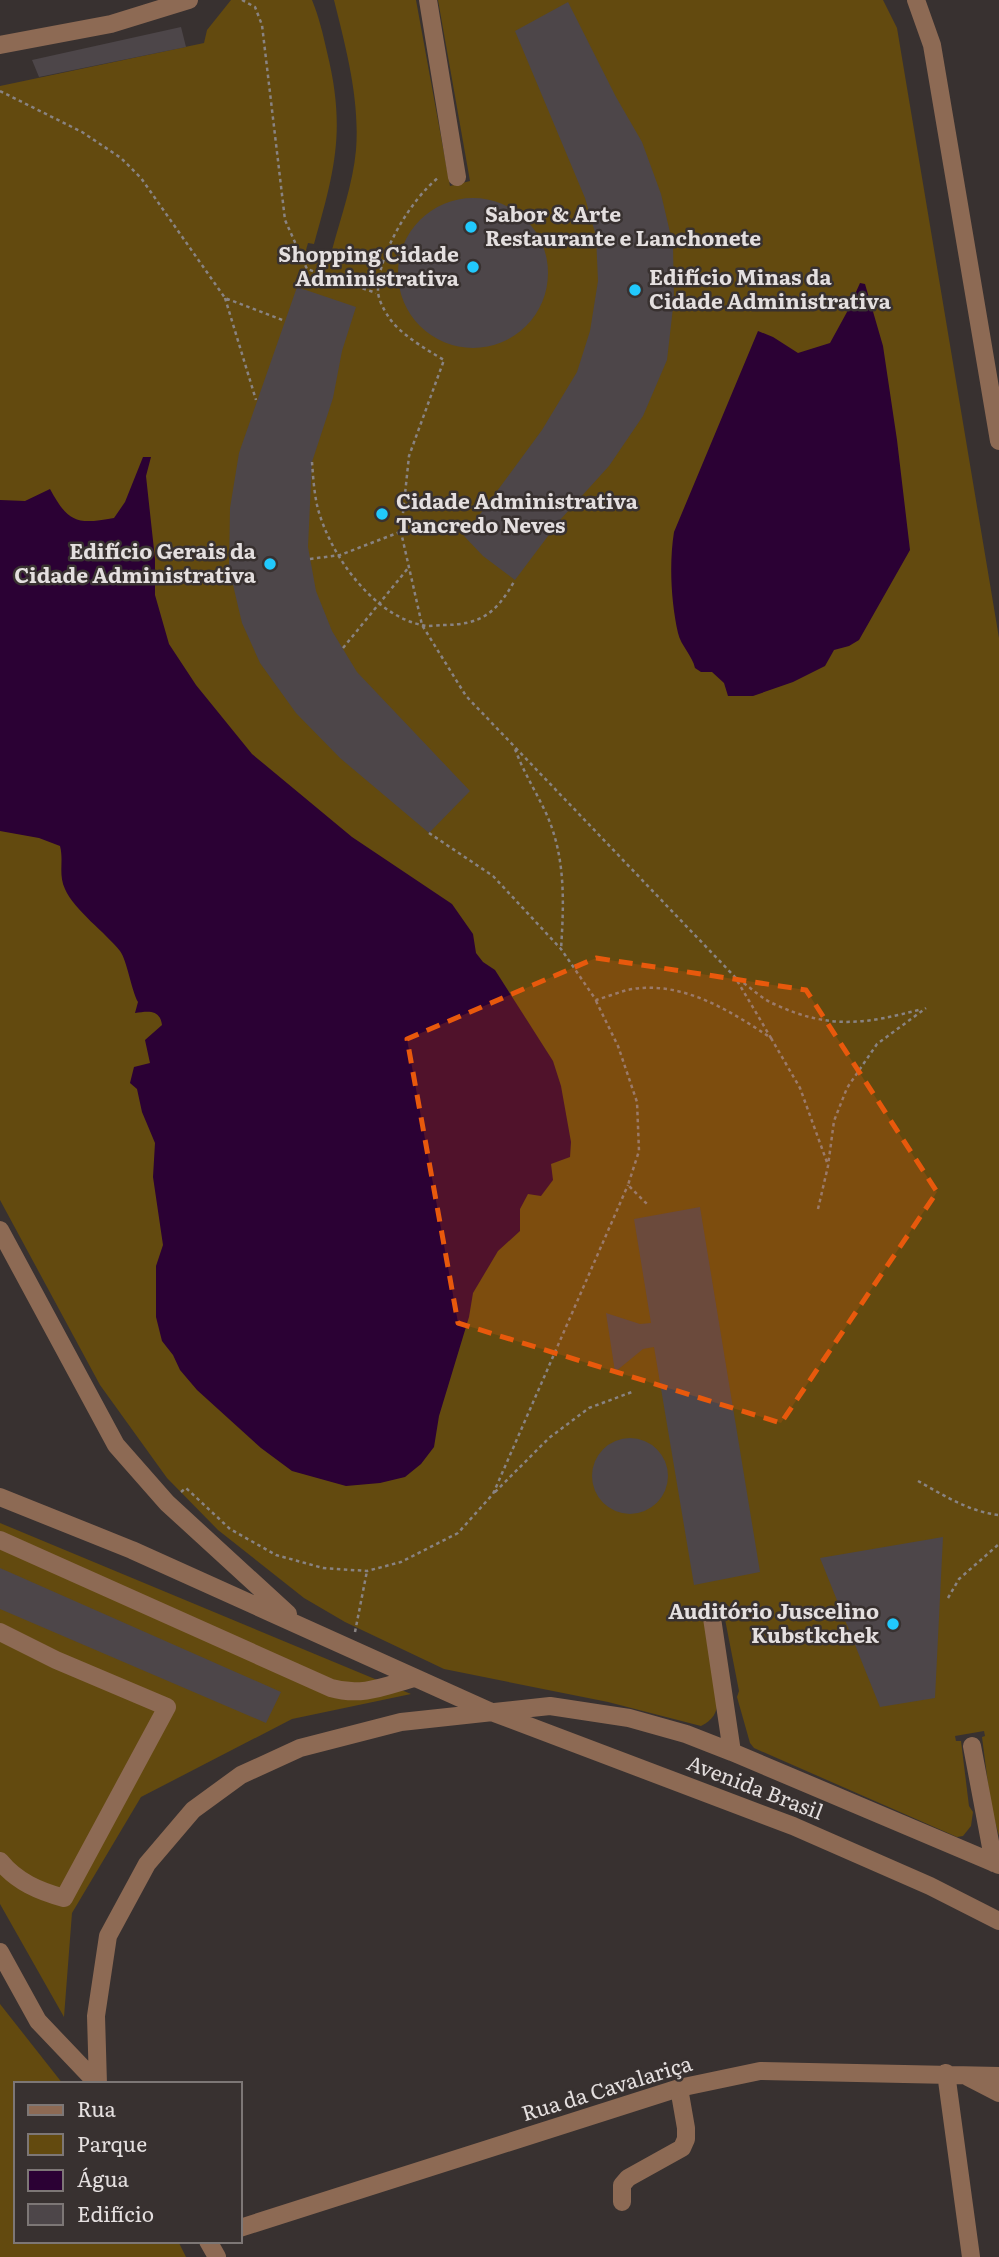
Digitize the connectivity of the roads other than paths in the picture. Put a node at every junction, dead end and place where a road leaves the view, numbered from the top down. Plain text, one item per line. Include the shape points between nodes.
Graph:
1 (189, 0) edge
2 (428, 0) edge
3 (916, 0) edge
4 (0, 45) edge
5 (456, 171) road end
6 (999, 441) edge
7 (0, 1230) edge
8 (0, 1497) edge
9 (0, 1540) edge
10 (712, 1618) dead end
11 (301, 1626) junction
12 (0, 1632) edge
13 (415, 1678) junction
14 (489, 1711) junction
15 (971, 1746) dead end
16 (732, 1752) junction
17 (0, 1861) edge
18 (997, 1864) edge
19 (999, 1921) edge
20 (0, 1952) edge
21 (954, 2073) junction
22 (999, 2076) edge
23 (96, 2082) edge
24 (98, 2082) edge
25 (679, 2088) junction
26 (999, 2093) edge
27 (622, 2202) dead end
28 (242, 2227) edge
29 (971, 2257) edge

1 - 4 street via 111,24
2 - 5 street
3 - 6 street via 932,45
7 - 11 street via 116,1445 167,1503
8 - 11 street, Avenida Brasil
9 - 13 street via 331,1688 362,1693
10 - 16 street
11 - 13 street, Avenida Brasil
12 - 17 street via 167,1707 64,1898 38,1891 10,1874
13 - 14 street, Avenida Brasil
14 - 16 street via 550,1706 629,1718
14 - 19 street, Avenida Brasil via 793,1826
14 - 24 street via 401,1722 300,1748 241,1775 193,1810 147,1864 108,1936 96,2016
15 - 18 street
16 - 18 street
20 - 23 street via 38,2021
21 - 22 street, Rua da Cavalariça
21 - 25 street, Rua da Cavalariça via 760,2071
21 - 26 street
21 - 29 street
25 - 27 street via 686,2139 682,2148 628,2178 622,2185
25 - 28 street, Rua da Cavalariça

